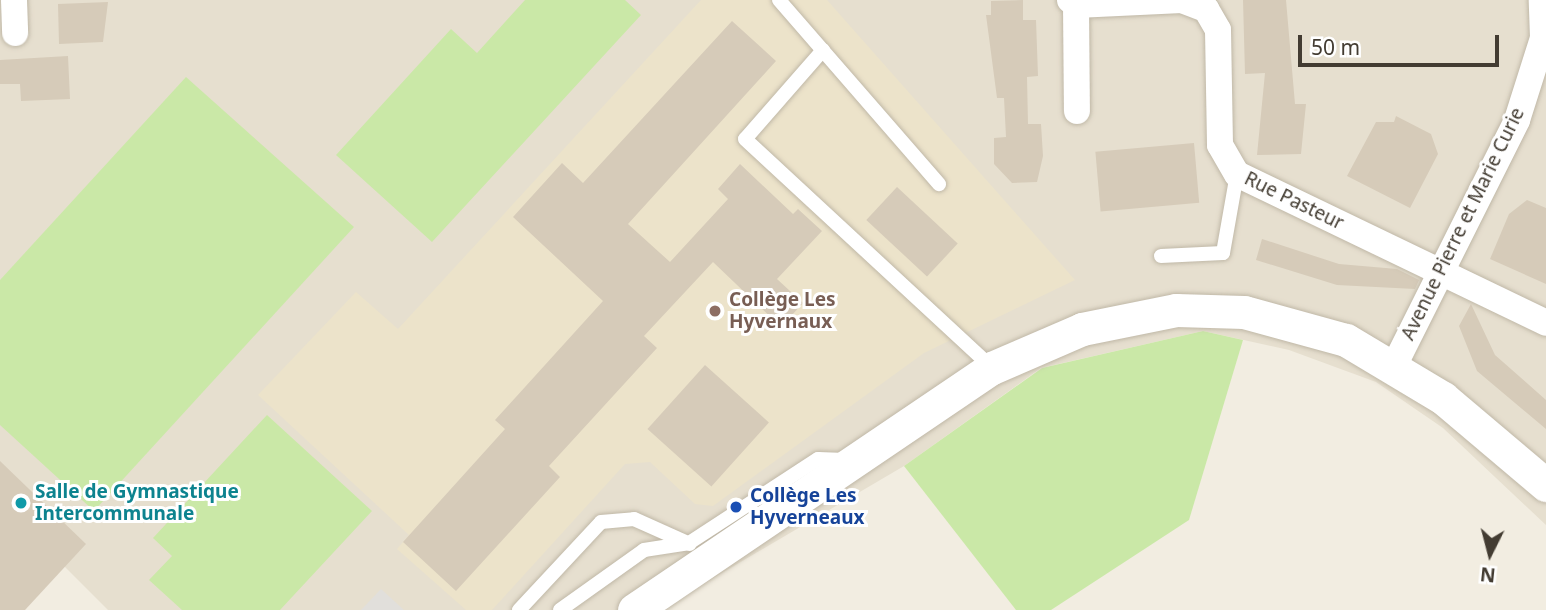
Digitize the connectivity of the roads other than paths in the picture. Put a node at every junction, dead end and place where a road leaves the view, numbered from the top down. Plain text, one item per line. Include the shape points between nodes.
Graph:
1 (14, 0) edge
2 (779, 0) edge
3 (1542, 0) edge
4 (1073, 2) edge
5 (15, 33) dead end
6 (823, 51) junction
7 (1077, 111) dead end
8 (1237, 174) junction
9 (939, 184) dead end
10 (1161, 256) dead end
11 (1443, 274) junction
12 (1546, 323) edge
13 (1394, 366) junction
14 (992, 368) junction
15 (1546, 485) edge
16 (697, 552) junction
17 (519, 610) edge
18 (560, 610) edge
19 (634, 610) edge

1 - 5 street
2 - 6 lane
3 - 11 street, Avenue Pierre et Marie Curie via 1543,38 1517,120
4 - 7 street
4 - 8 street, Rue Pasteur via 1182,0 1206,9 1218,30 1220,145
6 - 9 lane
6 - 14 lane via 745,139
8 - 10 lane via 1223,253
8 - 11 street, Rue Pasteur
11 - 12 street, Rue Pasteur
11 - 13 street, Avenue Pierre et Marie Curie
13 - 14 street via 1310,327 1244,312 1176,310 1082,329
13 - 15 street via 1443,398
14 - 16 street via 855,460
16 - 17 lane via 634,519 601,522
16 - 18 lane via 644,550
16 - 19 street

